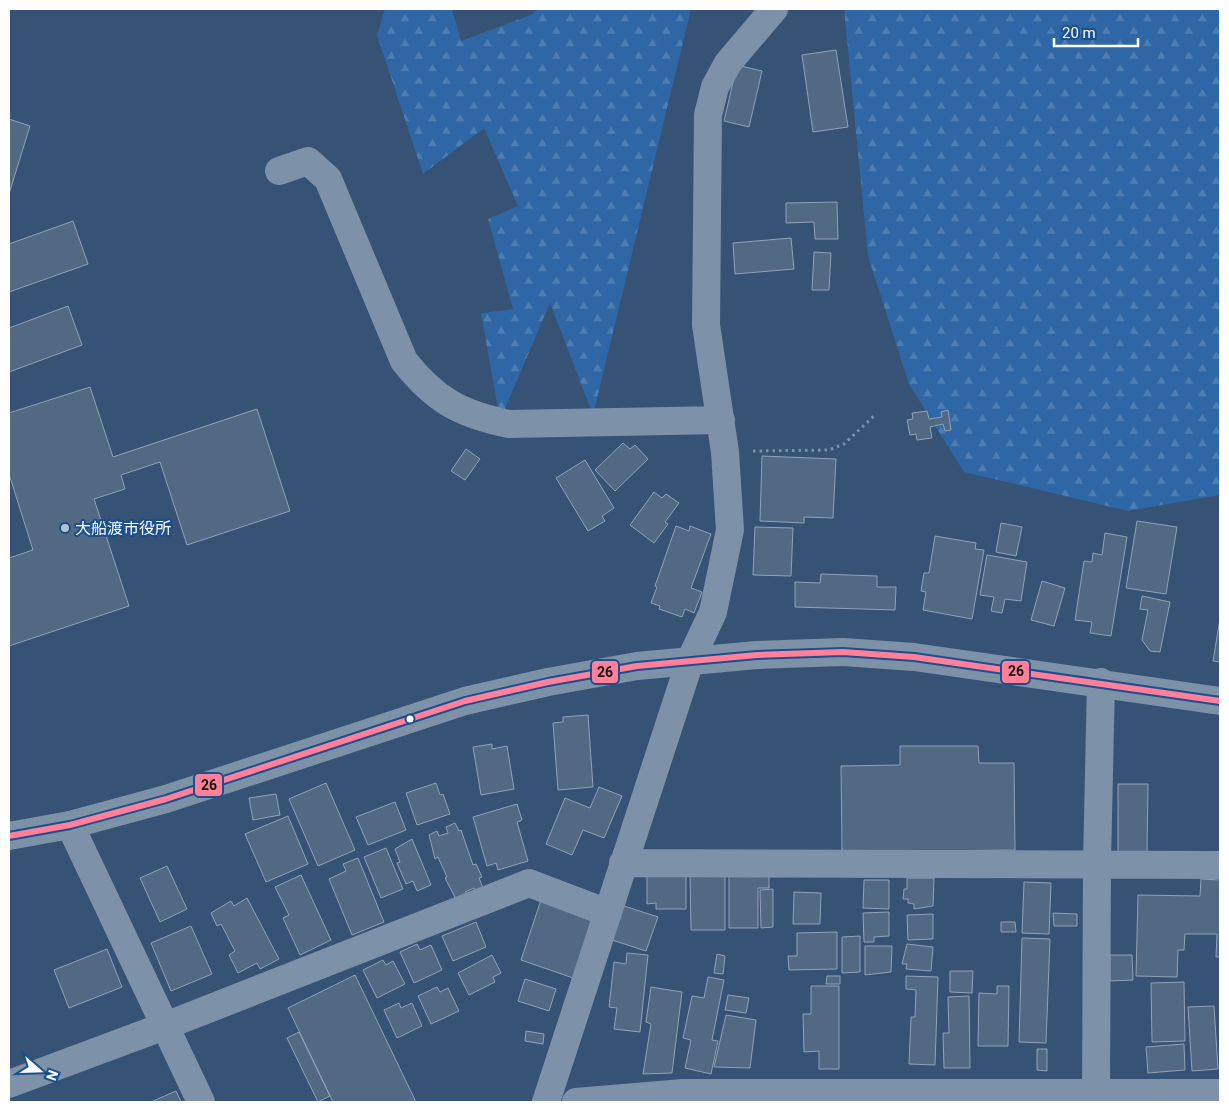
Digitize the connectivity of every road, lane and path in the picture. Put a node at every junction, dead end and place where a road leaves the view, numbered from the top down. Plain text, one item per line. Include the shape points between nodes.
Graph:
1 (774, 9) edge
2 (279, 171) dead end
3 (875, 415) dead end
4 (721, 420) junction
5 (725, 452) junction
6 (690, 661) junction
7 (1101, 682) junction
8 (1220, 701) edge
9 (70, 825) junction
10 (9, 836) edge
11 (623, 863) junction
12 (1097, 863) junction
13 (1220, 865) edge
14 (608, 913) junction
15 (165, 1026) junction
16 (9, 1084) edge
17 (1220, 1093) edge
18 (683, 1097) edge
19 (1096, 1097) edge
20 (201, 1102) edge
21 (546, 1102) edge
22 (576, 1102) edge

1 - 4 street via 728,63 715,87 708,115 706,325
2 - 4 street via 308,161 328,179 404,362 423,385 452,405 481,418 509,424
3 - 5 path via 844,444 829,450
4 - 5 street
5 - 6 street via 730,530 713,612
6 - 7 highway via 843,652 914,657
6 - 9 highway via 637,666 465,701 166,799
6 - 11 street
7 - 8 highway
7 - 12 street
9 - 10 highway
9 - 15 street
11 - 12 street
11 - 14 street
12 - 13 street
12 - 19 street
14 - 15 street via 529,882
14 - 21 street
15 - 16 street
15 - 20 street
17 - 19 street
18 - 19 street
18 - 22 street

